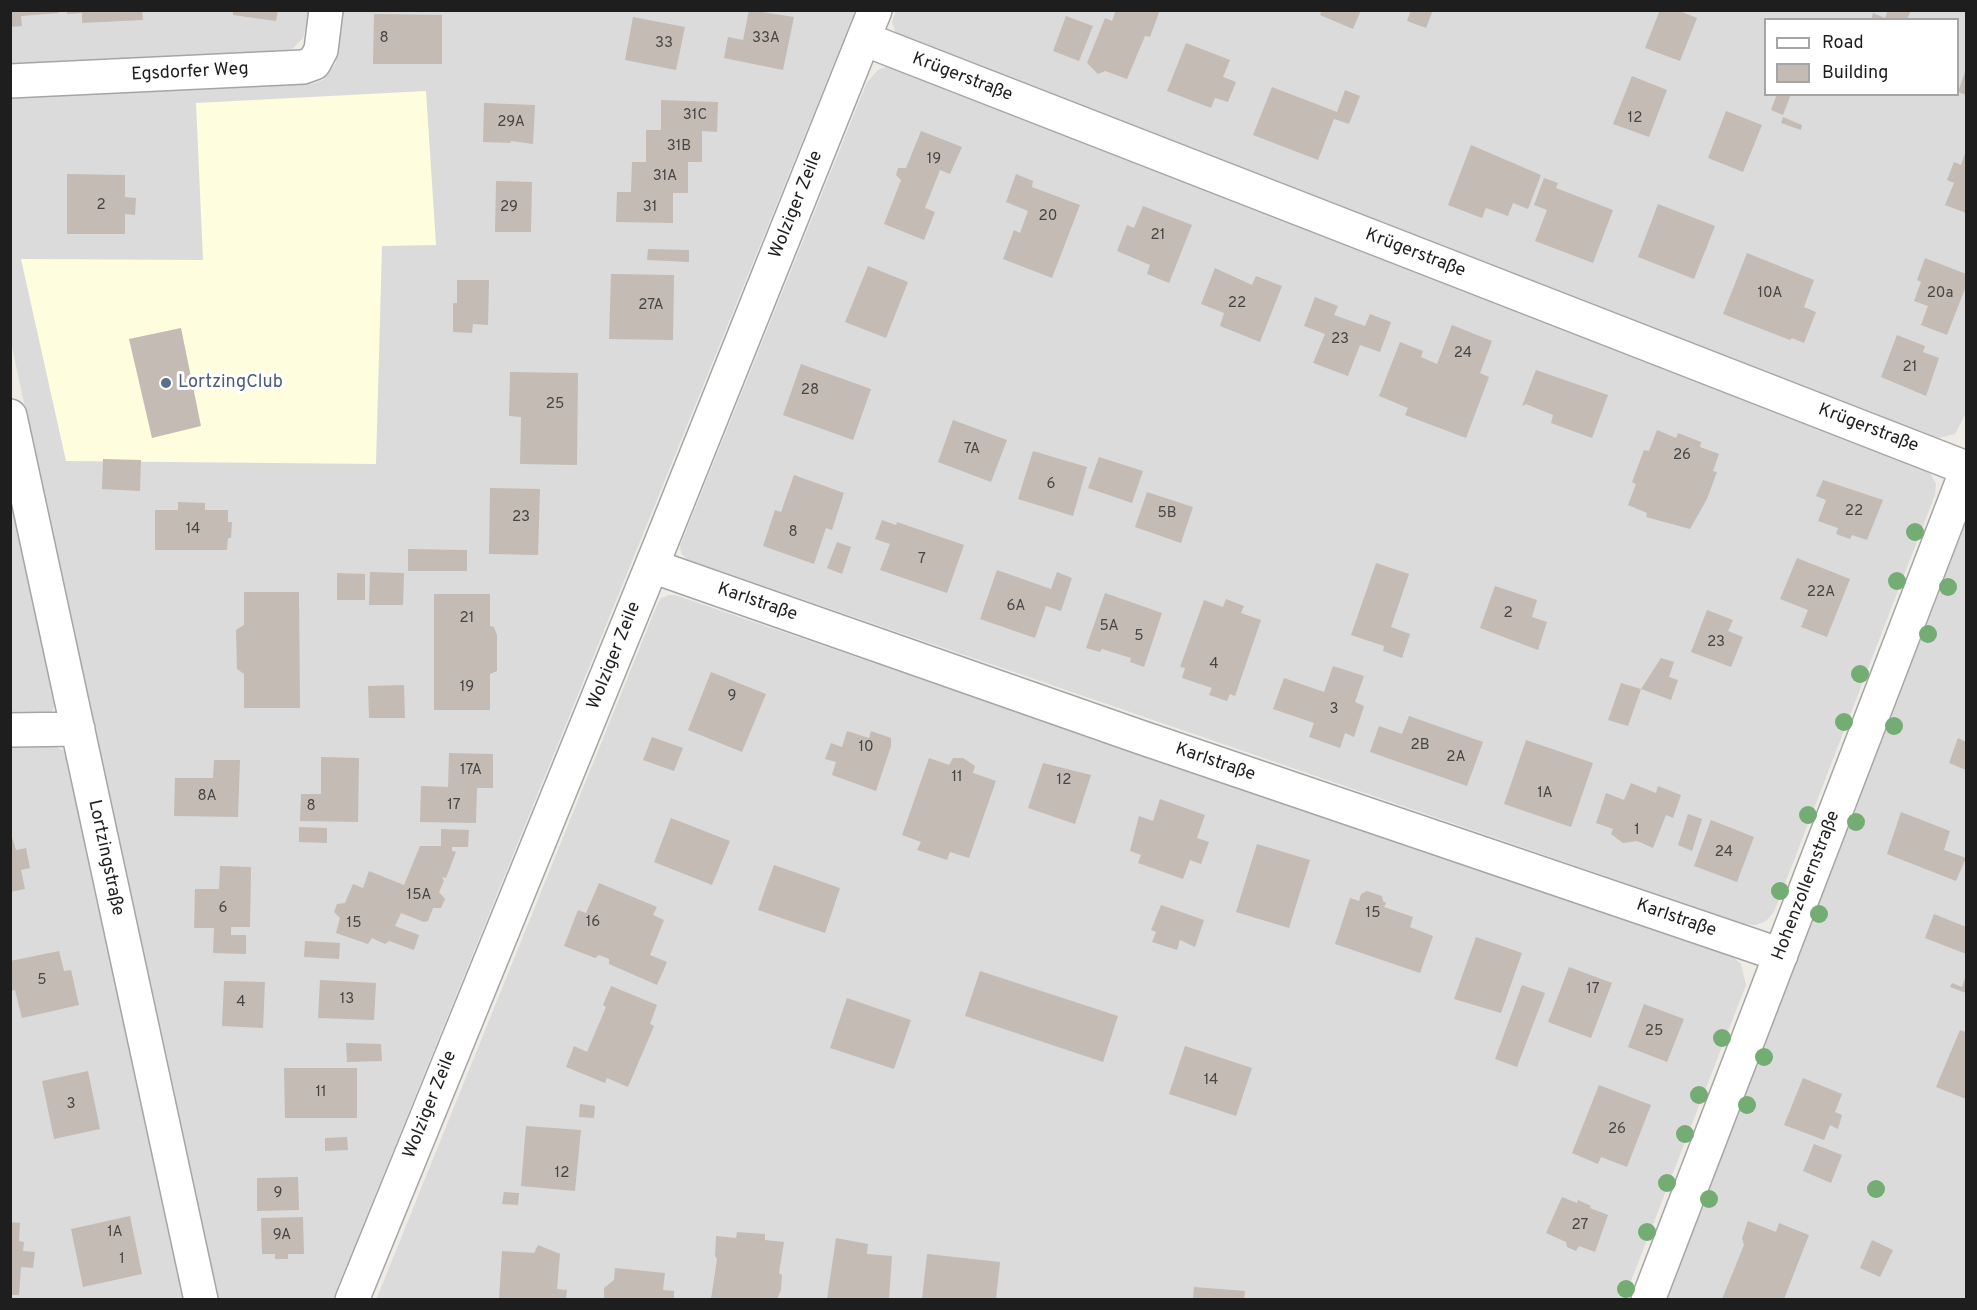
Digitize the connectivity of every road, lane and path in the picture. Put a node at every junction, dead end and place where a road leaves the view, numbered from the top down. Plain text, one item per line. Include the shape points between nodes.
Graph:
1 (326, 10) edge
2 (869, 25) edge
3 (10, 81) edge
4 (10, 416) edge
5 (1966, 468) edge
6 (1966, 472) edge
7 (652, 566) junction
8 (78, 729) junction
9 (10, 730) edge
10 (1781, 955) junction
11 (201, 1299) edge
12 (352, 1299) edge
13 (1648, 1299) edge

1 - 3 street, Egsdorfer Weg via 321,50 314,63 303,67
2 - 5 street, Krügerstraße
2 - 7 street, Wolziger Zeile
4 - 8 street, Lortzingstraße
6 - 10 street, Hohenzollernstraße
7 - 10 street, Karlstraße
7 - 12 street, Wolziger Zeile
8 - 9 street
8 - 11 street, Lortzingstraße
10 - 13 street, Hohenzollernstraße

